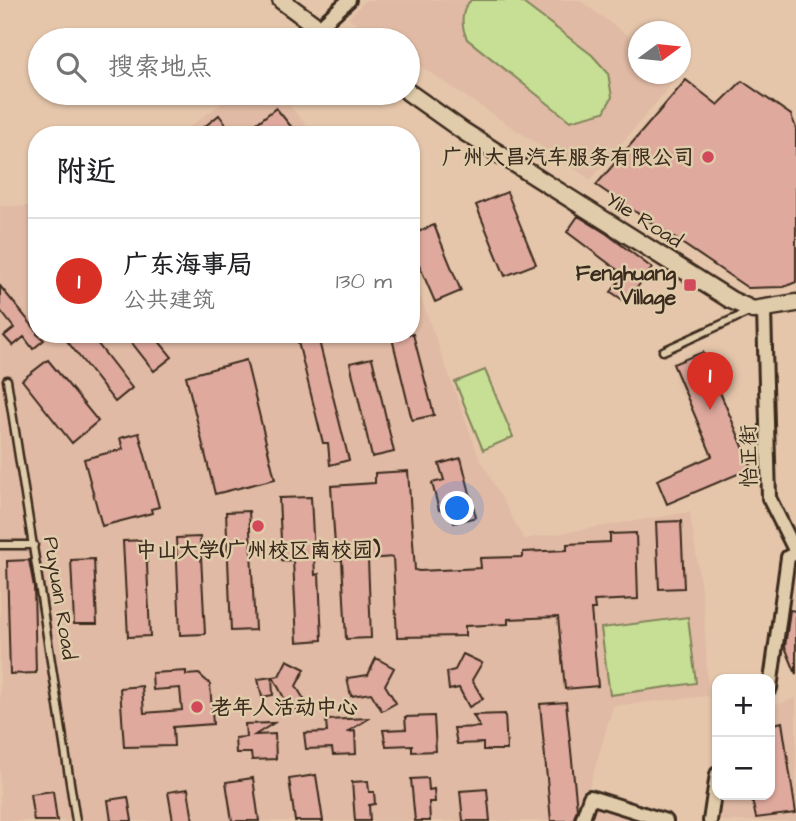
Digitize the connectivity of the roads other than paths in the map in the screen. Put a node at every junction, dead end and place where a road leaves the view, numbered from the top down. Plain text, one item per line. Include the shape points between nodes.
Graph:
1 (281, 0) edge
2 (349, 0) edge
3 (318, 28) joint
4 (420, 100) edge
5 (796, 303) edge
6 (758, 310) junction
7 (663, 351) dead end
8 (7, 380) dead end
9 (0, 545) edge
10 (34, 545) junction
11 (796, 553) edge
12 (772, 674) edge
13 (713, 800) edge
14 (76, 821) edge
15 (582, 821) edge
16 (666, 821) edge
17 (709, 821) edge

1 - 3 street
2 - 3 street
4 - 6 street, Yile Road via 731,300
5 - 6 street
6 - 7 lane
6 - 11 street, 怡正街 via 769,498
8 - 10 lane, Puyuan Road
9 - 10 lane
10 - 14 lane, Puyuan Road
11 - 12 street via 788,557
13 - 17 street
15 - 16 street via 590,797

